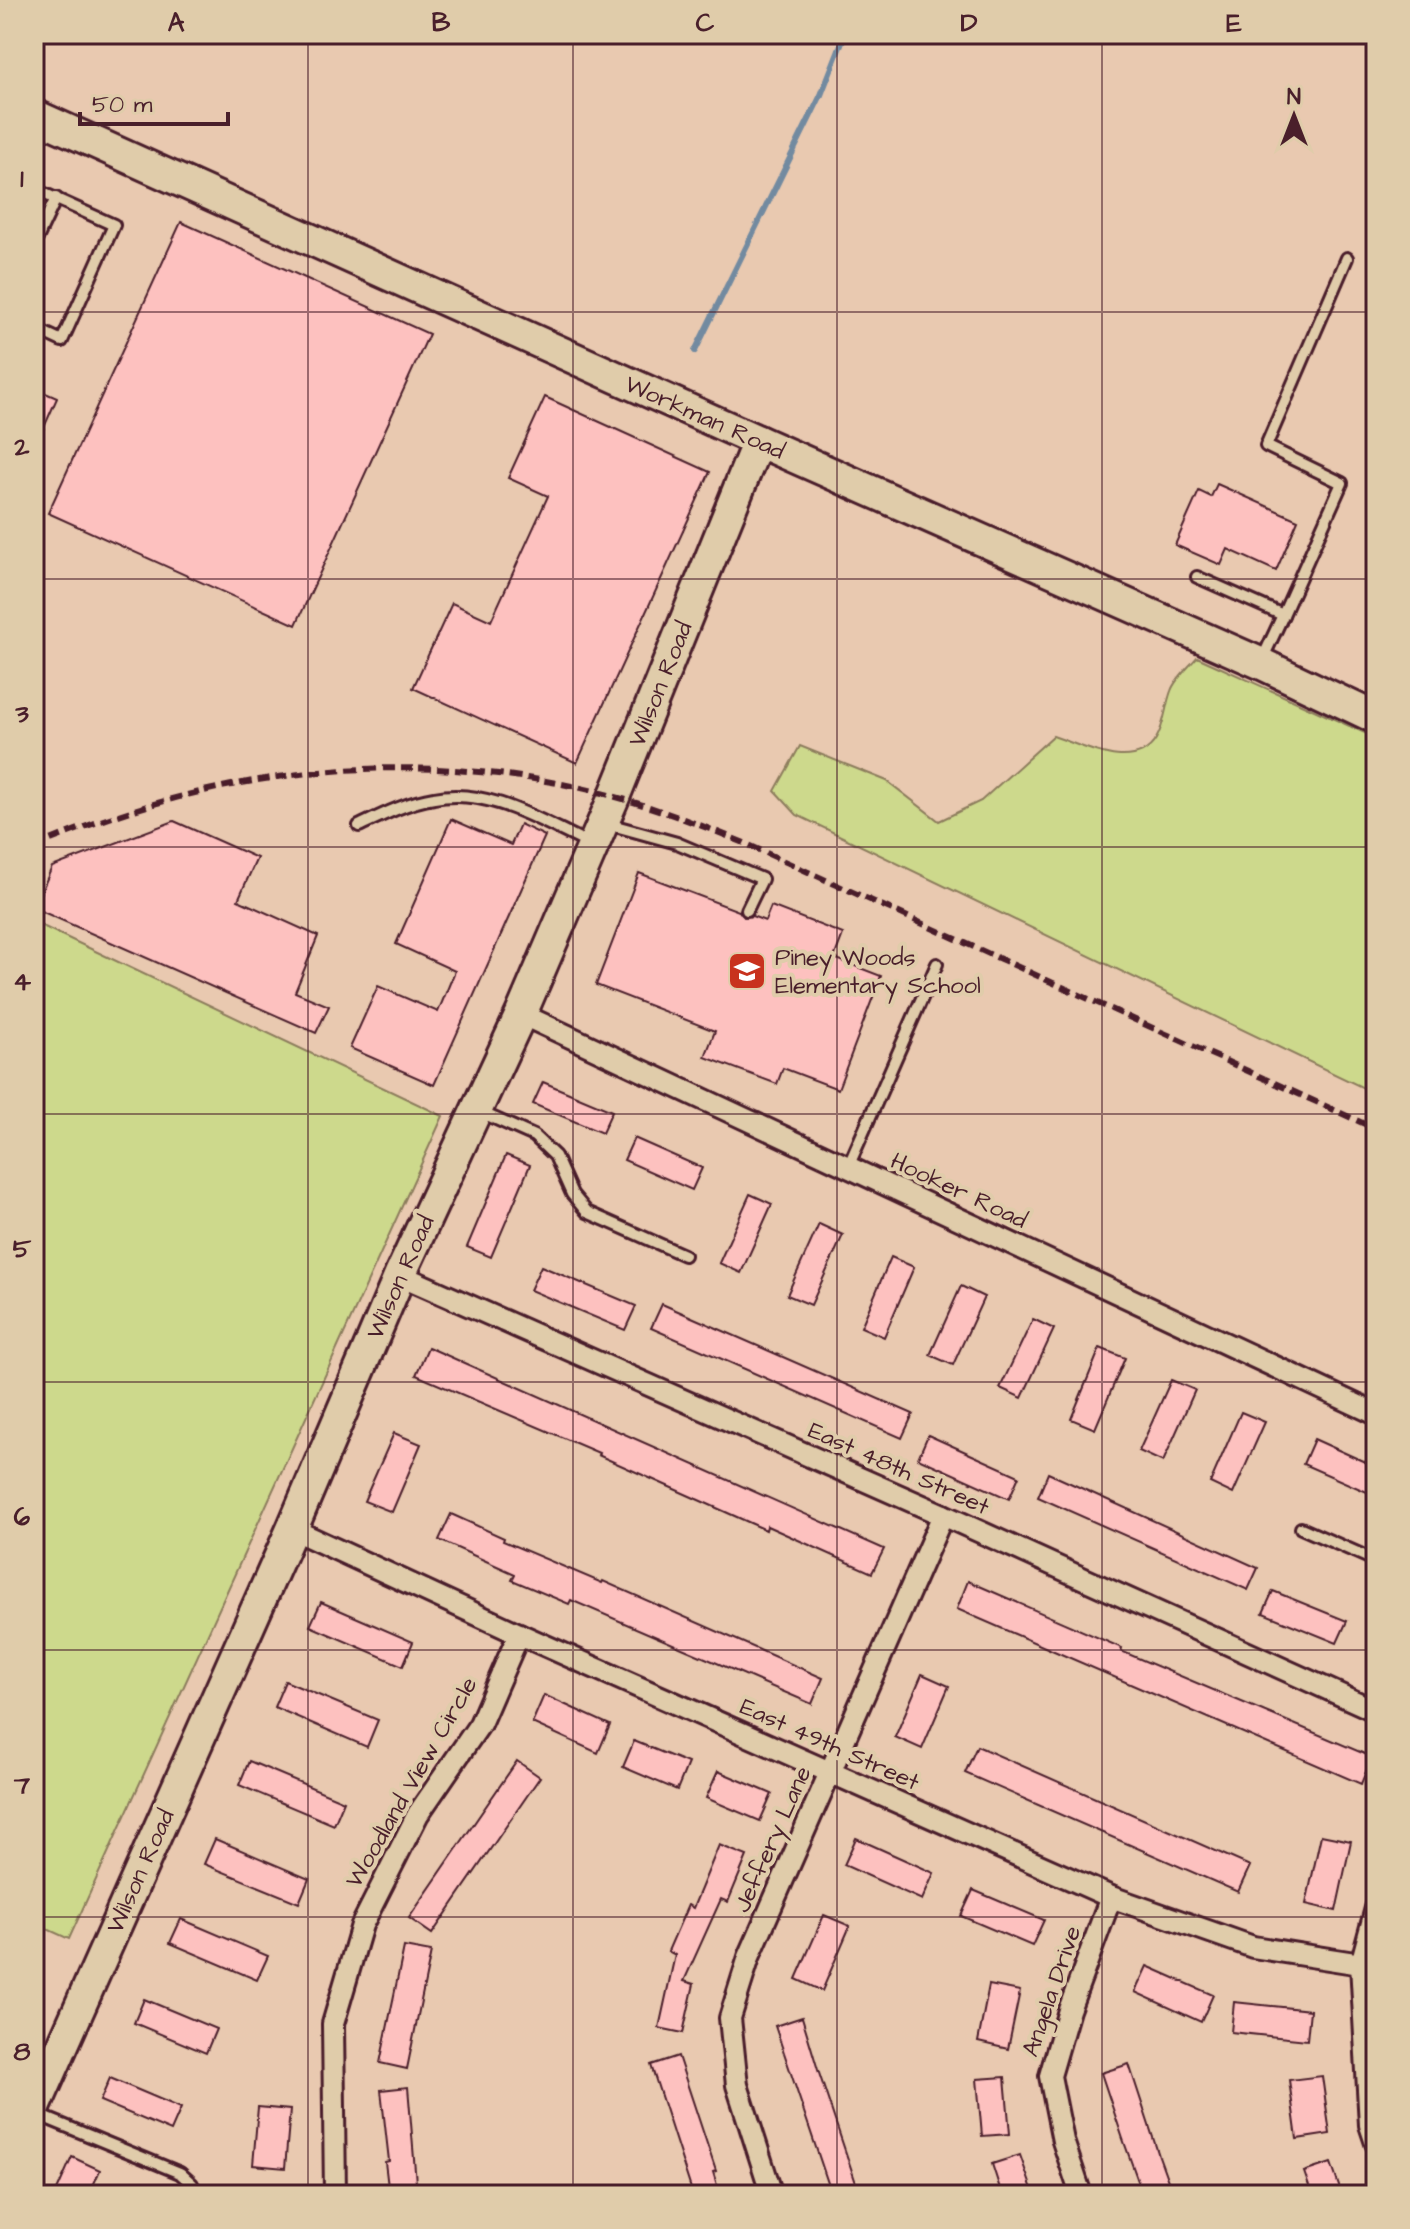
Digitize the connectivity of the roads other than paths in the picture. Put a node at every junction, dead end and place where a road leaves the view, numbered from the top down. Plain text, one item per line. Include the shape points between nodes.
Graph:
1 (34, 115) edge
2 (34, 189) edge
3 (56, 198) junction
4 (34, 245) edge
5 (1347, 258) dead end
6 (34, 328) edge
7 (758, 441) junction
8 (1197, 577) dead end
9 (1283, 615) junction
10 (1260, 663) junction
11 (1376, 718) edge
12 (359, 826) dead end
13 (597, 834) junction
14 (747, 910) dead end
15 (937, 964) dead end
16 (521, 1014) junction
17 (476, 1110) junction
18 (848, 1167) junction
19 (684, 1255) dead end
20 (400, 1275) junction
21 (1376, 1414) edge
22 (943, 1515) junction
23 (1301, 1528) dead end
24 (292, 1529) junction
25 (1376, 1561) edge
26 (519, 1634) junction
27 (1376, 1711) edge
28 (829, 1773) junction
29 (1111, 1897) junction
30 (1376, 1908) edge
31 (1361, 1964) junction
32 (1371, 2061) edge
33 (34, 2112) edge
34 (1376, 2143) edge
35 (197, 2195) edge
36 (335, 2195) edge
37 (772, 2195) edge
38 (1081, 2195) edge

1 - 7 street, Workman Road
2 - 3 lane
3 - 4 lane
3 - 6 lane via 114,225 62,341
5 - 9 lane via 1266,446 1342,483
7 - 10 street, Workman Road
7 - 13 street, Wilson Road
8 - 9 lane
9 - 10 lane
10 - 11 street, Workman Road
12 - 13 lane via 427,799 461,797 497,802
13 - 14 lane via 677,843 762,879
13 - 16 street, Wilson Road
15 - 18 lane
16 - 17 street, Wilson Road
16 - 18 street, Hooker Road
17 - 19 lane via 534,1136 555,1156 572,1194 587,1212
17 - 20 street, Wilson Road
18 - 21 street, Hooker Road
20 - 22 street, East 48th Street
20 - 24 street, Wilson Road
22 - 27 street, East 48th Street
22 - 28 street, Jeffery Lane
23 - 25 lane
24 - 26 street, East 49th Street
24 - 33 street, Wilson Road
26 - 28 street, East 49th Street
26 - 36 street, Woodland View Circle via 480,1724 418,1814 362,1925 333,2024
28 - 29 street, East 49th Street
28 - 37 street, Jeffery Lane via 749,1957 730,2018 737,2085
29 - 31 street, East 49th Street via 1253,1947
29 - 38 street, Angela Drive via 1050,2076
30 - 31 street
31 - 32 street
32 - 34 street via 1370,2125
33 - 35 lane via 180,2173

